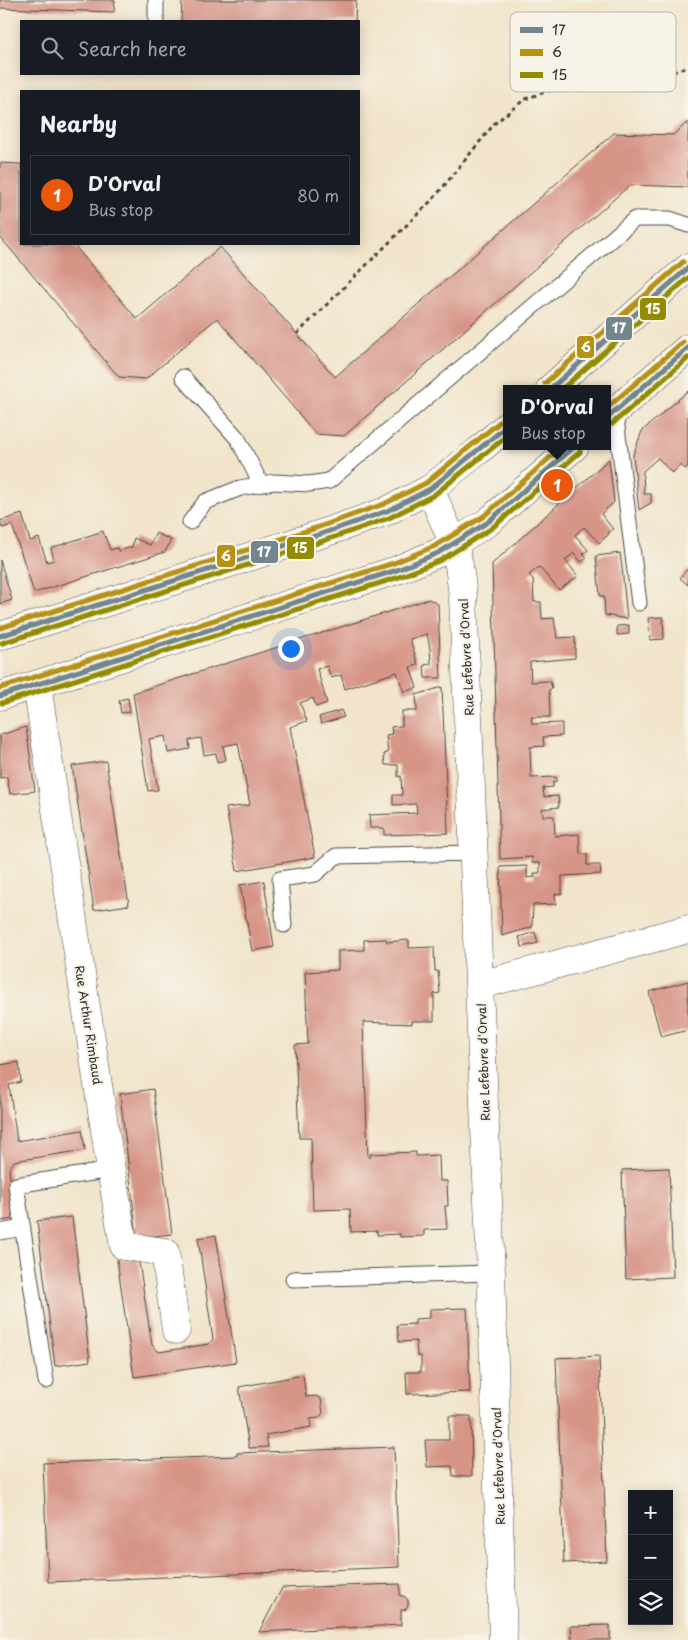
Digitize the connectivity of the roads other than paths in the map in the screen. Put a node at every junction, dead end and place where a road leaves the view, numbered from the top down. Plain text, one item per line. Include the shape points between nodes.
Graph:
1 (156, 0) edge
2 (156, 20) edge
3 (688, 225) edge
4 (688, 268) edge
5 (688, 348) edge
6 (183, 377) dead end
7 (555, 385) edge
8 (611, 414) edge
9 (503, 430) edge
10 (570, 450) edge
11 (261, 484) junction
12 (430, 489) junction
13 (190, 522) dead end
14 (454, 544) junction
15 (639, 603) dead end
16 (0, 636) edge
17 (37, 684) junction
18 (0, 696) edge
19 (474, 853) junction
20 (284, 924) dead end
21 (688, 928) edge
22 (480, 985) junction
23 (111, 1170) junction
24 (23, 1228) junction
25 (0, 1232) edge
26 (491, 1273) junction
27 (293, 1279) dead end
28 (176, 1330) dead end
29 (46, 1381) dead end
30 (503, 1640) edge

1 - 2 lane
3 - 11 lane via 670,219 635,219 329,481
4 - 7 street
5 - 8 street
6 - 11 lane via 238,439
8 - 15 lane
9 - 12 street
10 - 14 street via 488,522
11 - 13 lane via 240,488 205,502
12 - 14 street, Rue Lefebvre d'Orval
12 - 16 street via 387,511 318,535
14 - 17 street via 397,570
14 - 19 street, Rue Lefebvre d'Orval via 463,597
17 - 18 street
17 - 23 street, Rue Arthur Rimbaud
19 - 20 lane via 336,856 315,874 280,878
19 - 22 street, Rue Lefebvre d'Orval
21 - 22 street
22 - 26 street, Rue Lefebvre d'Orval
23 - 24 lane via 16,1185
23 - 28 street, Rue Arthur Rimbaud via 124,1246 165,1252
24 - 25 lane
24 - 29 lane
26 - 27 lane
26 - 30 street, Rue Lefebvre d'Orval

